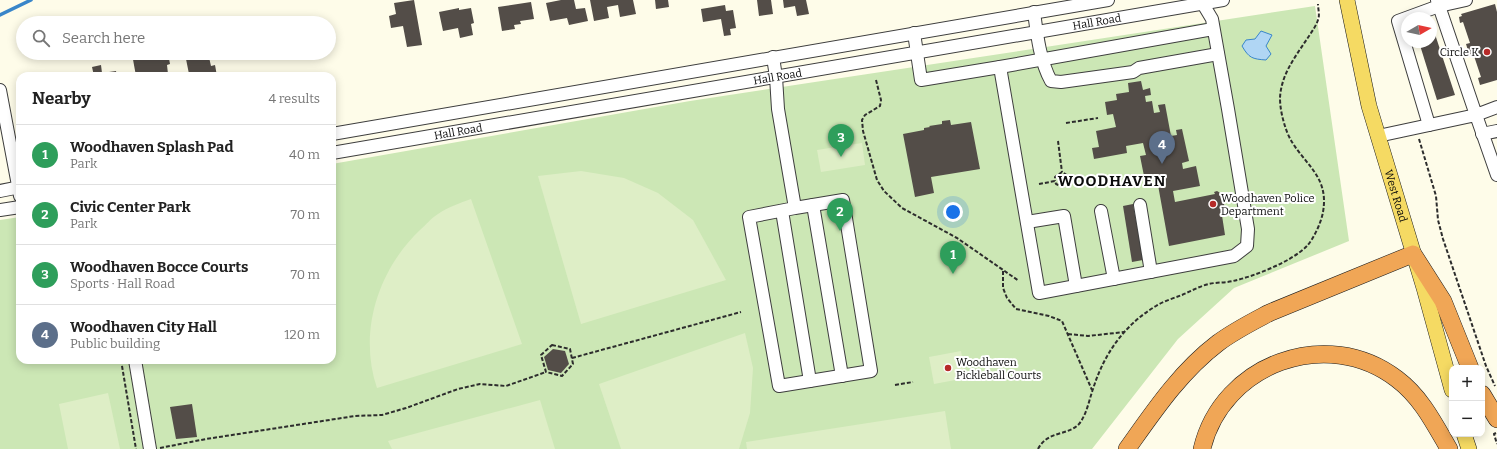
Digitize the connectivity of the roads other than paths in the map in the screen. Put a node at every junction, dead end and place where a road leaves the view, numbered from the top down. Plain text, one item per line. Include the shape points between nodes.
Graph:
1 (1108, 0) edge
2 (1223, 0) edge
3 (1346, 0) edge
4 (1466, 0) edge
5 (1202, 2) edge
6 (1438, 3) edge
7 (1034, 12) junction
8 (1213, 29) junction
9 (1037, 32) junction
10 (914, 33) junction
11 (917, 52) junction
12 (1218, 54) junction
13 (773, 57) junction
14 (1043, 59) junction
15 (1000, 66) junction
16 (776, 77) junction
17 (0, 90) edge
18 (538, 98) junction
19 (1497, 107) edge
20 (1476, 115) junction
21 (541, 117) junction
22 (1429, 125) junction
23 (1497, 131) edge
24 (336, 133) edge
25 (1482, 134) junction
26 (1378, 136) junction
27 (336, 152) edge
28 (16, 170) edge
29 (1497, 175) edge
30 (16, 190) edge
31 (0, 191) edge
32 (813, 205) junction
33 (1140, 205) dead end
34 (16, 208) edge
35 (795, 208) junction
36 (0, 210) edge
37 (782, 211) junction
38 (1101, 211) dead end
39 (1027, 222) junction
40 (1413, 254) junction
41 (1151, 272) junction
42 (1114, 279) junction
43 (1076, 286) junction
44 (136, 364) edge
45 (1469, 365) edge
46 (842, 376) junction
47 (1449, 379) edge
48 (810, 381) junction
49 (1485, 399) edge
50 (1497, 419) edge
51 (1465, 437) edge
52 (150, 449) edge
53 (1126, 449) edge
54 (1202, 449) edge
55 (1449, 449) edge
56 (1469, 449) edge

1 - 7 street, Hall Road
2 - 5 street, Hall Road
3 - 26 main road, West Road
4 - 6 street
5 - 8 street via 1212,19
5 - 9 street, Hall Road
6 - 20 street
6 - 22 street via 1398,21
7 - 9 street
7 - 10 street, Hall Road
8 - 12 street
8 - 14 street
9 - 11 street, Hall Road
9 - 14 street
10 - 11 street
10 - 13 street, Hall Road
11 - 15 street via 921,80
11 - 16 street, Hall Road
12 - 14 street via 1139,68 1133,72 1061,82 1051,81
12 - 41 street via 1248,229 1247,246 1234,256
13 - 16 street
13 - 18 street, Hall Road
14 - 15 street
15 - 39 street
16 - 21 street, Hall Road
16 - 35 street via 778,108
17 - 28 street
18 - 21 street
18 - 24 street, Hall Road
19 - 20 street
20 - 22 street
20 - 25 street
21 - 27 street, Hall Road
22 - 26 street
23 - 25 street
25 - 29 street
26 - 40 main road, West Road
30 - 31 street
32 - 35 street
32 - 46 street
32 - 46 street via 843,200 847,223 872,371
33 - 41 street
34 - 36 street
35 - 37 street
37 - 48 street
37 - 48 street via 749,217 779,386
38 - 42 street
39 - 43 street via 1064,216
39 - 43 street via 1040,293
40 - 45 highway via 1443,301
40 - 47 main road, West Road
40 - 53 highway via 1269,313 1220,342 1184,374
41 - 42 street
42 - 43 street
44 - 52 street
46 - 48 street
49 - 50 highway
51 - 56 main road
54 - 55 highway via 1208,430 1220,408 1245,381 1278,362 1314,354 1335,354 1359,359 1396,378 1409,388 1429,413

